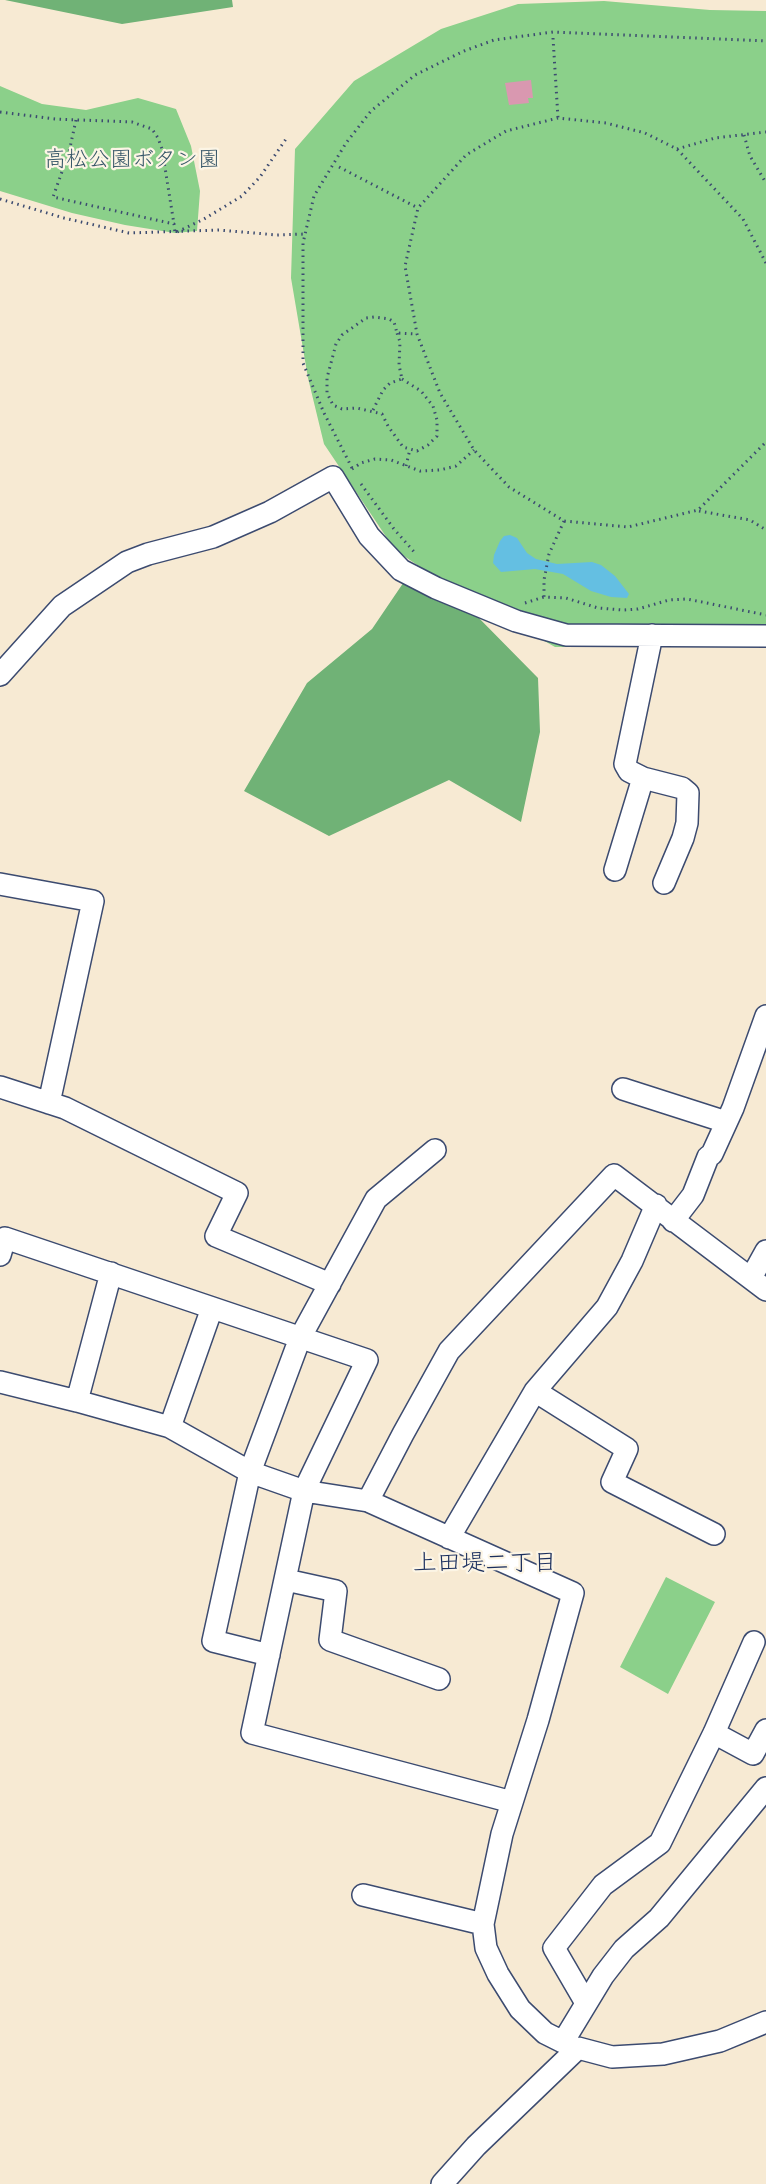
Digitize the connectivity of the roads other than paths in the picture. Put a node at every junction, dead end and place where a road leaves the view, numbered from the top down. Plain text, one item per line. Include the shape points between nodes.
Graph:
1 (652, 635) junction
2 (766, 636) edge
3 (0, 675) edge
4 (644, 778) junction
5 (615, 870) dead end
6 (664, 883) dead end
7 (0, 884) edge
8 (766, 1016) edge
9 (0, 1087) edge
10 (623, 1089) dead end
11 (49, 1103) junction
12 (726, 1122) junction
13 (435, 1150) dead end
14 (656, 1205) junction
15 (673, 1221) junction
16 (766, 1251) edge
17 (0, 1255) edge
18 (111, 1274) junction
19 (330, 1284) junction
20 (759, 1284) edge
21 (212, 1308) junction
22 (300, 1338) junction
23 (0, 1382) edge
24 (536, 1391) junction
25 (76, 1401) junction
26 (170, 1427) junction
27 (250, 1472) junction
28 (304, 1491) junction
29 (368, 1501) junction
30 (714, 1534) dead end
31 (449, 1538) junction
32 (286, 1580) junction
33 (754, 1642) dead end
34 (269, 1656) junction
35 (439, 1679) dead end
36 (766, 1730) edge
37 (714, 1733) junction
38 (760, 1759) edge
39 (766, 1788) edge
40 (512, 1802) junction
41 (363, 1894) dead end
42 (483, 1924) junction
43 (586, 2003) junction
44 (766, 2022) edge
45 (442, 2184) edge

1 - 2 street
1 - 3 street via 566,635 516,621 436,588 401,570 369,536 333,477 270,513 213,537 127,562 62,606
1 - 4 street via 625,764 629,771
4 - 5 street
4 - 6 street via 688,793 683,838
7 - 11 street via 93,901
8 - 12 street
9 - 11 street
10 - 12 street
11 - 19 street via 237,1192 216,1236
12 - 15 street via 693,1195
13 - 19 street via 376,1199
14 - 15 street
14 - 24 street via 607,1307
14 - 29 street via 614,1175 449,1351
15 - 20 street
16 - 20 street
17 - 18 street via 5,1238
18 - 21 street
18 - 25 street
19 - 22 street
21 - 22 street
21 - 26 street
22 - 27 street
22 - 28 street via 367,1360
23 - 25 street
24 - 30 street via 627,1449 612,1482
24 - 31 street
25 - 26 street
26 - 27 street
27 - 28 street
27 - 34 street via 213,1641
28 - 29 street
28 - 32 street
29 - 31 street
31 - 40 street via 573,1593
32 - 34 street
32 - 35 street via 336,1591 330,1640
33 - 37 street
34 - 40 street via 252,1733
36 - 38 street
37 - 38 street
37 - 43 street via 660,1843 603,1884 554,1948
39 - 43 street via 659,1918 624,1949
40 - 42 street
41 - 42 street
42 - 43 street via 486,1948 498,1974 520,2009 545,2033 563,2042
44 - 45 street via 720,2041 663,2054 612,2057 578,2048

